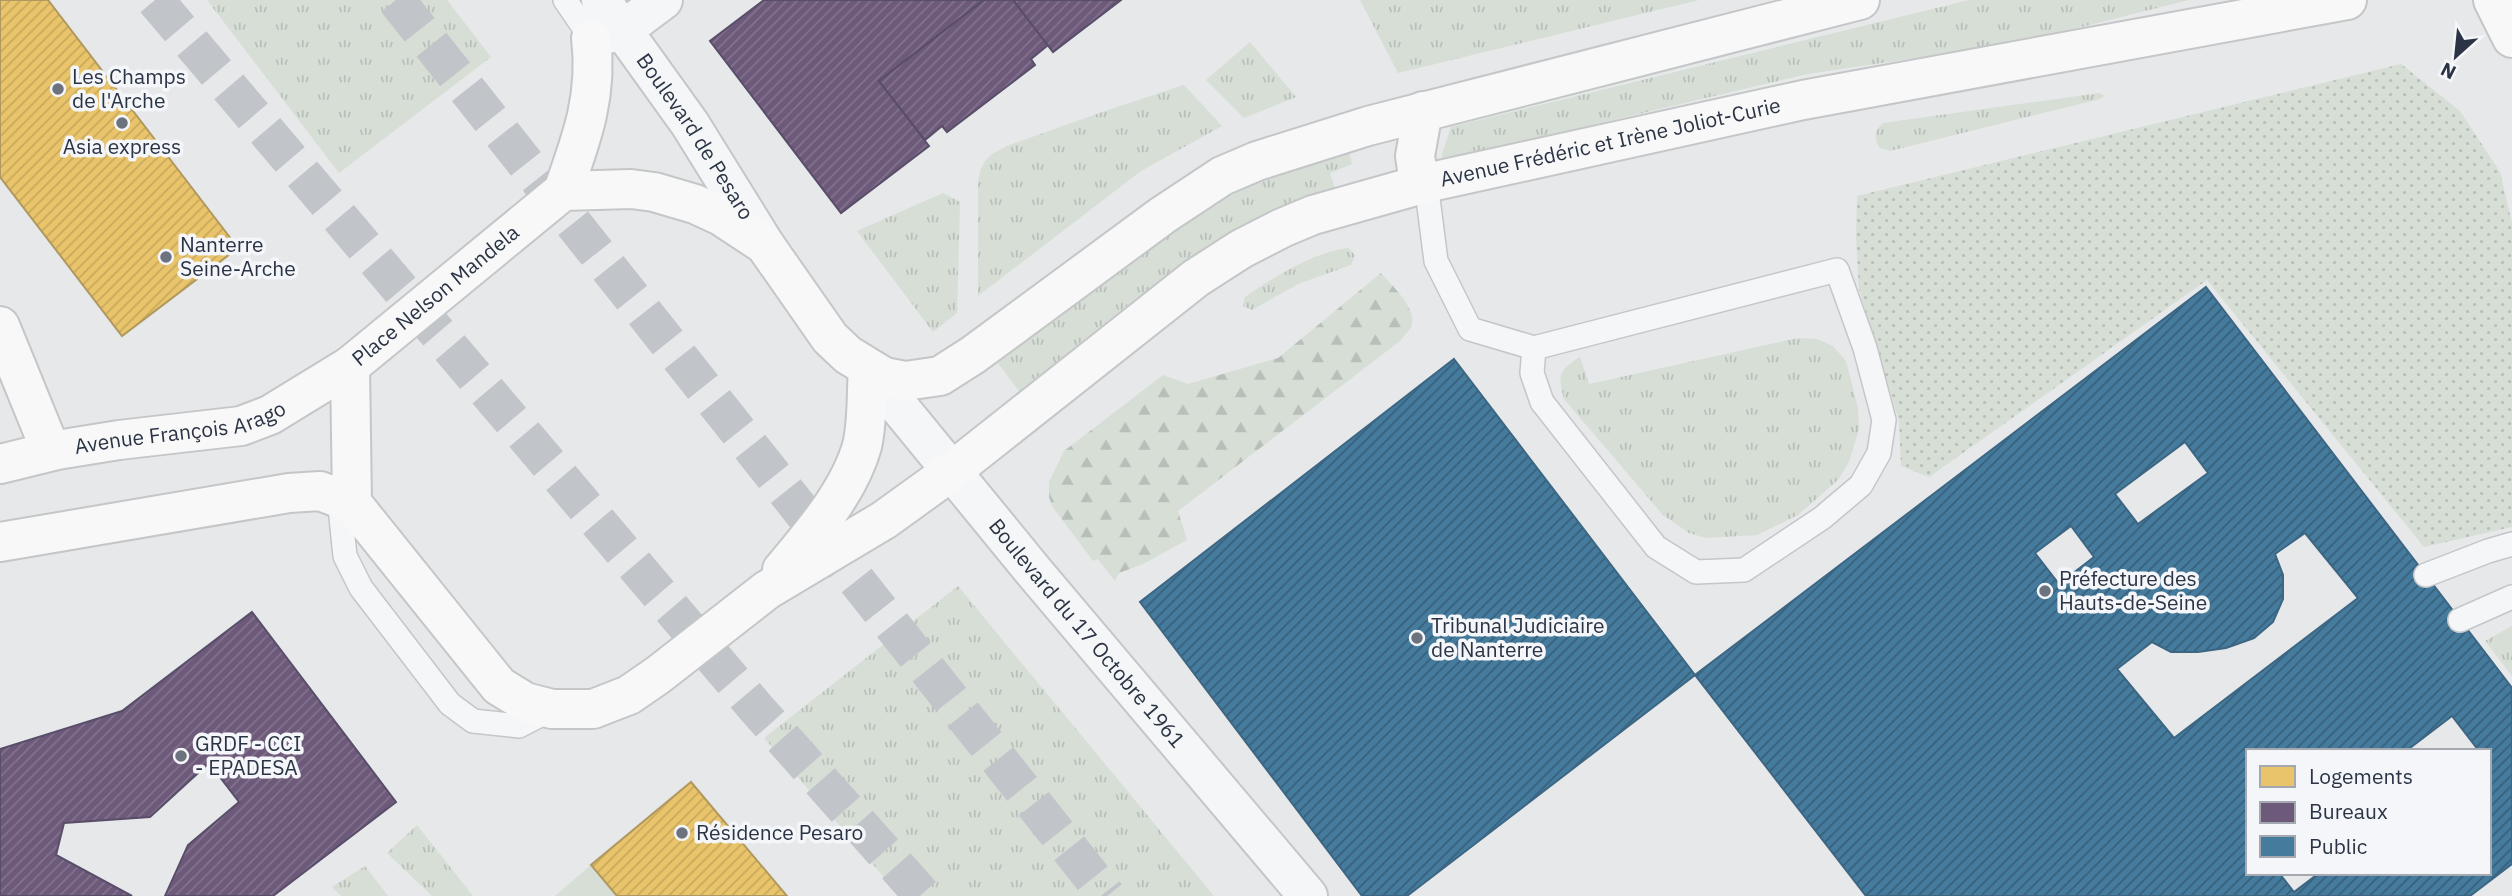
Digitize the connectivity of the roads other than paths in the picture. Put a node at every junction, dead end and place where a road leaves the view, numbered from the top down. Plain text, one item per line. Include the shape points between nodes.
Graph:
1 (565, 0) edge
2 (663, 0) edge
3 (1860, 0) edge
4 (2347, 0) edge
5 (2493, 0) edge
6 (605, 23) edge
7 (2512, 37) edge
8 (1423, 111) junction
9 (1426, 183) junction
10 (563, 191) junction
11 (765, 245) junction
12 (0, 326) edge
13 (1534, 348) junction
14 (350, 366) junction
15 (868, 369) junction
16 (51, 451) junction
17 (0, 464) edge
18 (952, 471) junction
19 (345, 501) junction
20 (0, 542) edge
21 (2512, 544) edge
22 (2426, 575) dead end
23 (766, 590) junction
24 (2512, 597) edge
25 (2460, 620) dead end
26 (552, 709) junction
27 (1308, 896) edge

1 - 6 lane, Boulevard de Pesaro
2 - 6 street
3 - 8 main road
4 - 9 main road, Avenue Frédéric et Irène Joliot-Curie via 1803,100
5 - 7 main road
6 - 10 main road via 584,131
6 - 11 street, Boulevard de Pesaro via 690,124
8 - 9 main road via 1415,156
8 - 15 main road via 1257,161 1222,176 940,376 905,381
9 - 13 lane via 1436,261 1471,329
9 - 18 main road, Avenue Frédéric et Irène Joliot-Curie via 1313,215 1241,249 1196,278
10 - 11 main road via 654,192 721,216
10 - 14 main road, Place Nelson Mandela
11 - 15 main road via 830,338
12 - 16 main road
13 - 13 lane via 1837,270 1866,348 1884,420 1879,453 1861,485 1822,518 1744,570 1696,572 1656,547 1542,402 1532,373
14 - 16 main road, Avenue François Arago via 270,415 241,426
14 - 19 main road, Place Nelson Mandela
15 - 18 street, Boulevard du 17 Octobre 1961
15 - 23 main road via 862,446 848,478 818,525
16 - 17 main road, Avenue François Arago
18 - 23 main road via 884,520
18 - 27 street, Boulevard du 17 Octobre 1961
19 - 20 main road via 320,491 289,493
19 - 26 main road via 499,686 525,702
19 - 26 lane via 345,556 360,588 450,704 473,721 519,726
21 - 22 lane
23 - 26 main road via 629,695 593,709
24 - 25 lane

